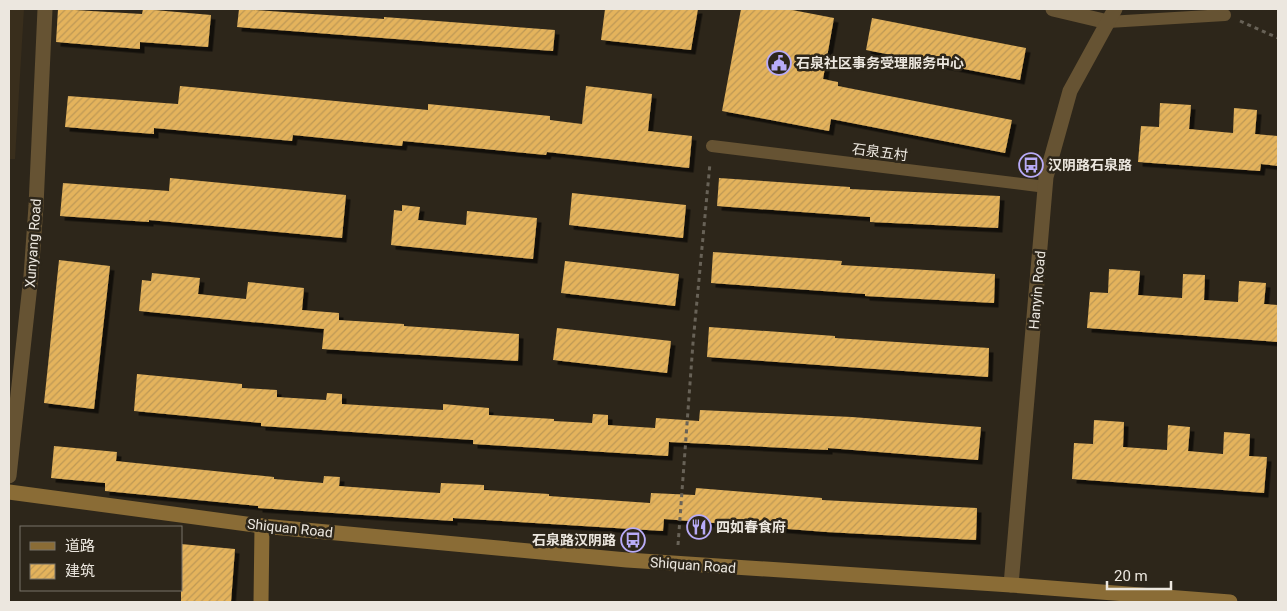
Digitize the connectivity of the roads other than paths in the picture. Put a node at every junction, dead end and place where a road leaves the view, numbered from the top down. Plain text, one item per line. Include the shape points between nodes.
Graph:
1 (45, 9) edge
2 (1054, 9) edge
3 (1226, 14) road end
4 (1111, 15) edge
5 (712, 146) road end
6 (1046, 187) junction
7 (9, 476) edge
8 (9, 492) edge
9 (262, 526) junction
10 (1011, 585) junction
11 (260, 602) edge
12 (1230, 602) edge

1 - 7 street, Xunyang Road via 33,246
2 - 4 street
3 - 4 lane
4 - 6 street, Hanyin Road via 1070,91
5 - 6 lane, 石泉五村
6 - 10 street, Hanyin Road
8 - 9 street, Shiquan Road
9 - 10 street, Shiquan Road via 676,563
9 - 11 street
10 - 12 street, Shiquan Road

